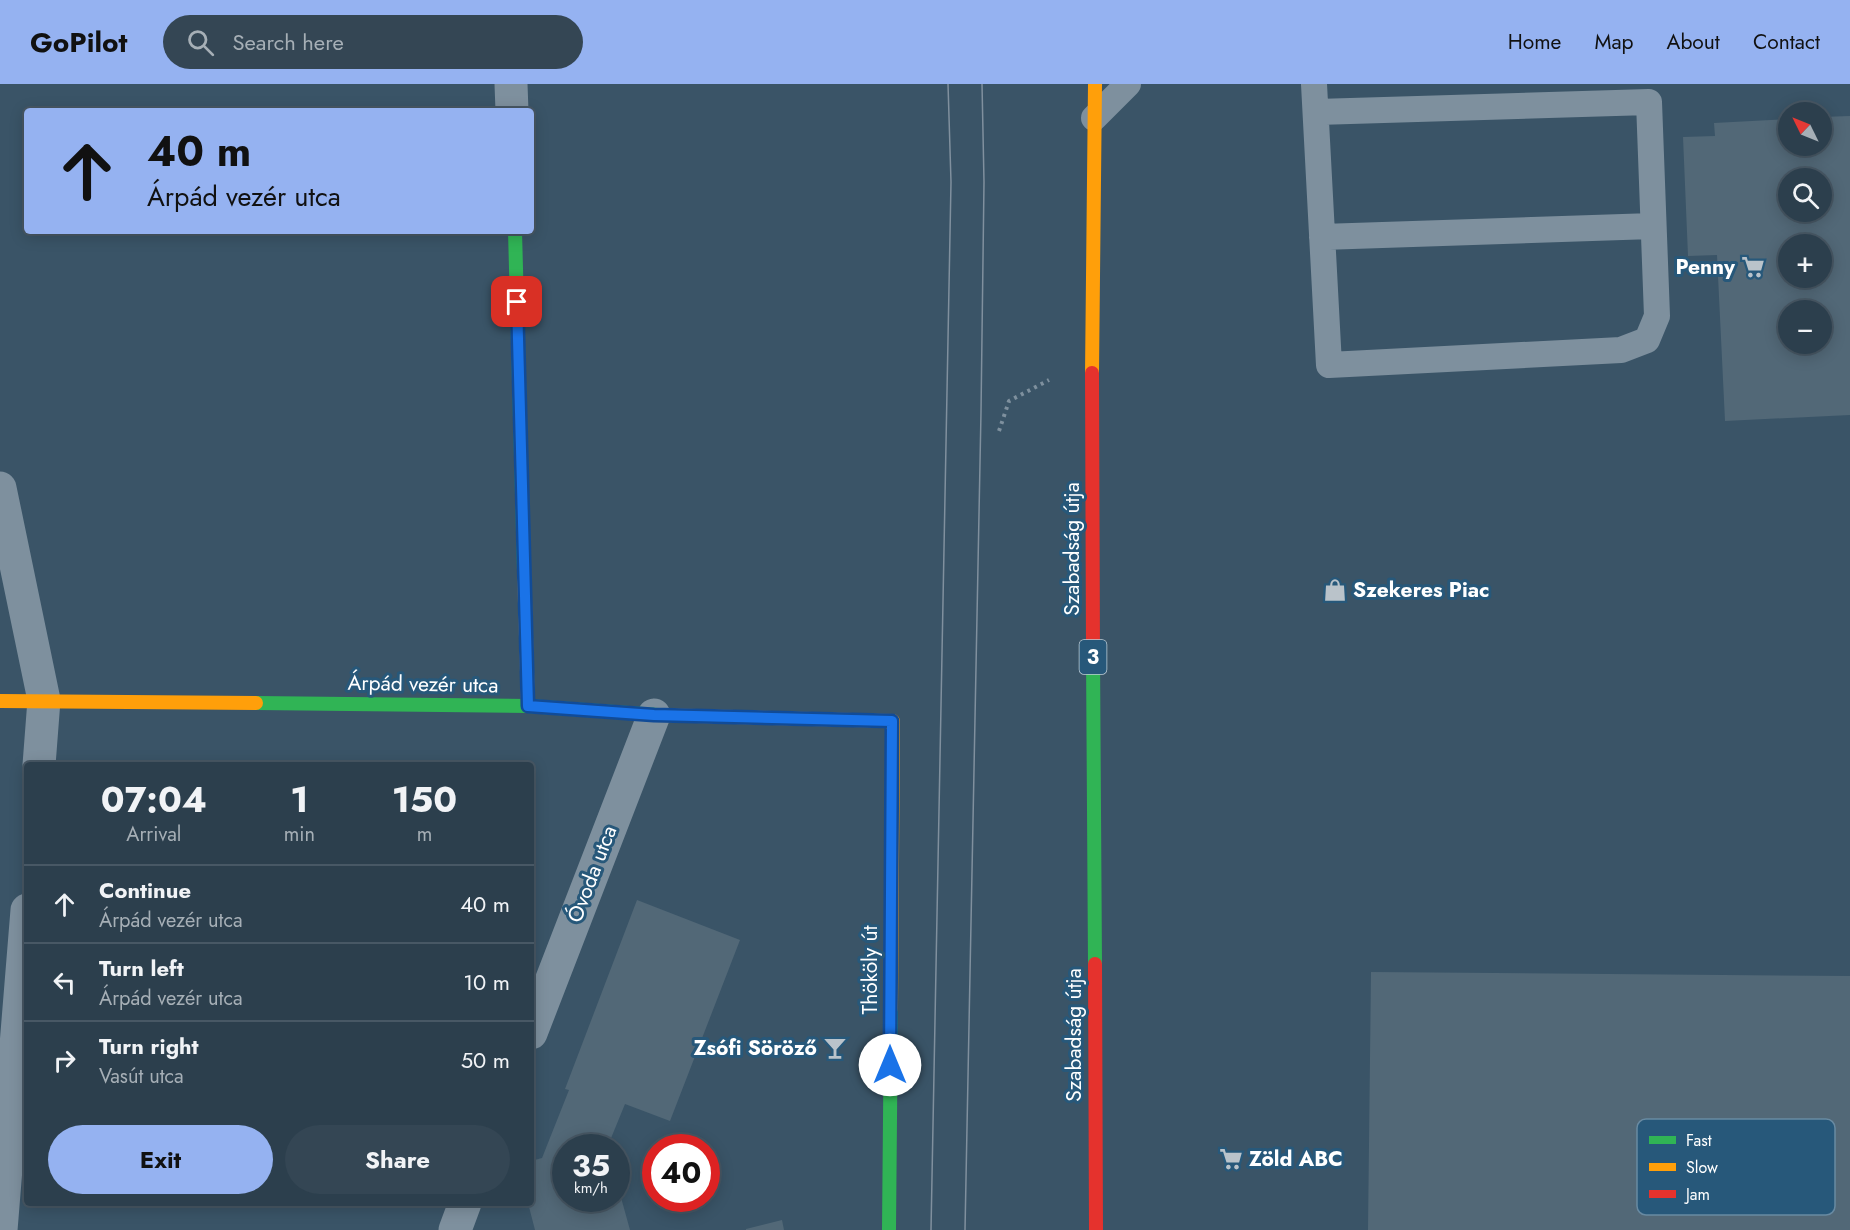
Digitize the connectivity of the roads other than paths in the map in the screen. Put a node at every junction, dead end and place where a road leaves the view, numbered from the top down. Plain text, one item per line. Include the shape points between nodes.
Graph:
1 (511, 84) edge
2 (1095, 84) edge
3 (1128, 84) edge
4 (1314, 84) edge
5 (512, 108) edge
6 (1317, 112) junction
7 (1094, 118) junction
8 (1653, 226) junction
9 (515, 234) edge
10 (1322, 237) junction
11 (0, 488) edge
12 (44, 700) junction
13 (0, 701) edge
14 (528, 706) junction
15 (654, 715) junction
16 (39, 762) edge
17 (892, 782) joint
18 (24, 947) edge
19 (534, 1025) edge
20 (464, 1206) edge
21 (1, 1230) edge
22 (455, 1230) edge
23 (889, 1230) edge
24 (1096, 1230) edge

1 - 5 street
2 - 7 street, Szabadság útja / 3
3 - 7 lane
4 - 6 lane
6 - 8 lane via 1649,102
6 - 10 lane
7 - 24 street, Szabadság útja / 3
8 - 10 lane
8 - 10 lane via 1657,316 1647,340 1621,350 1329,365
9 - 14 street
11 - 12 street
12 - 13 street, Árpád vezér utca
12 - 14 street, Árpád vezér utca
12 - 16 street
14 - 15 street, Árpád vezér utca
15 - 17 street, Árpád vezér utca via 892,721
15 - 19 street, Óvoda utca
17 - 23 street, Thököly út
18 - 21 street
20 - 22 street

